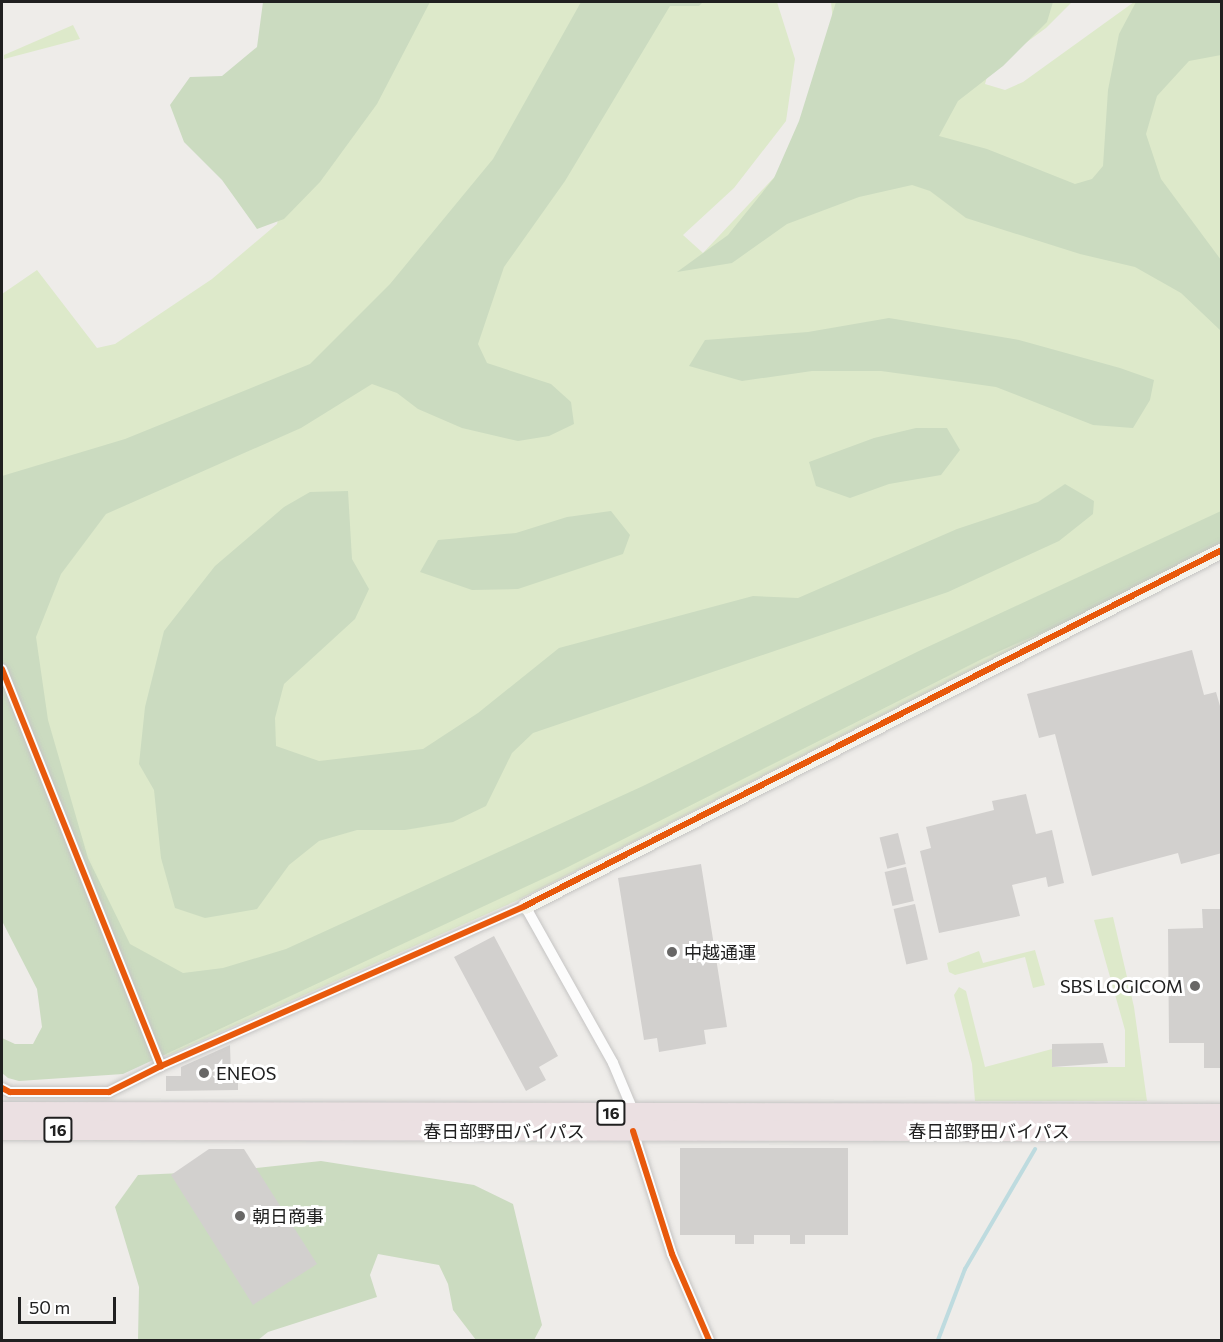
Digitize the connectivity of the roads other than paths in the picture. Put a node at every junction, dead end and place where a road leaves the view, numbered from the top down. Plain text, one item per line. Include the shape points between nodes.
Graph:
1 (1221, 550) edge
2 (2, 669) edge
3 (525, 906) junction
4 (161, 1065) junction
5 (2, 1088) edge
6 (2, 1112) edge
7 (1221, 1114) edge
8 (633, 1122) junction
9 (2, 1130) edge
10 (1221, 1131) edge
11 (709, 1341) edge

1 - 3 street
2 - 4 street
3 - 4 street
3 - 8 street via 613,1063
4 - 5 street via 109,1092 10,1092
6 - 8 highway, 春日部野田バイパス / 16
7 - 8 highway, 春日部野田バイパス / 16
8 - 9 highway, 春日部野田バイパス / 16
8 - 10 highway, 春日部野田バイパス / 16
8 - 11 street via 672,1254

